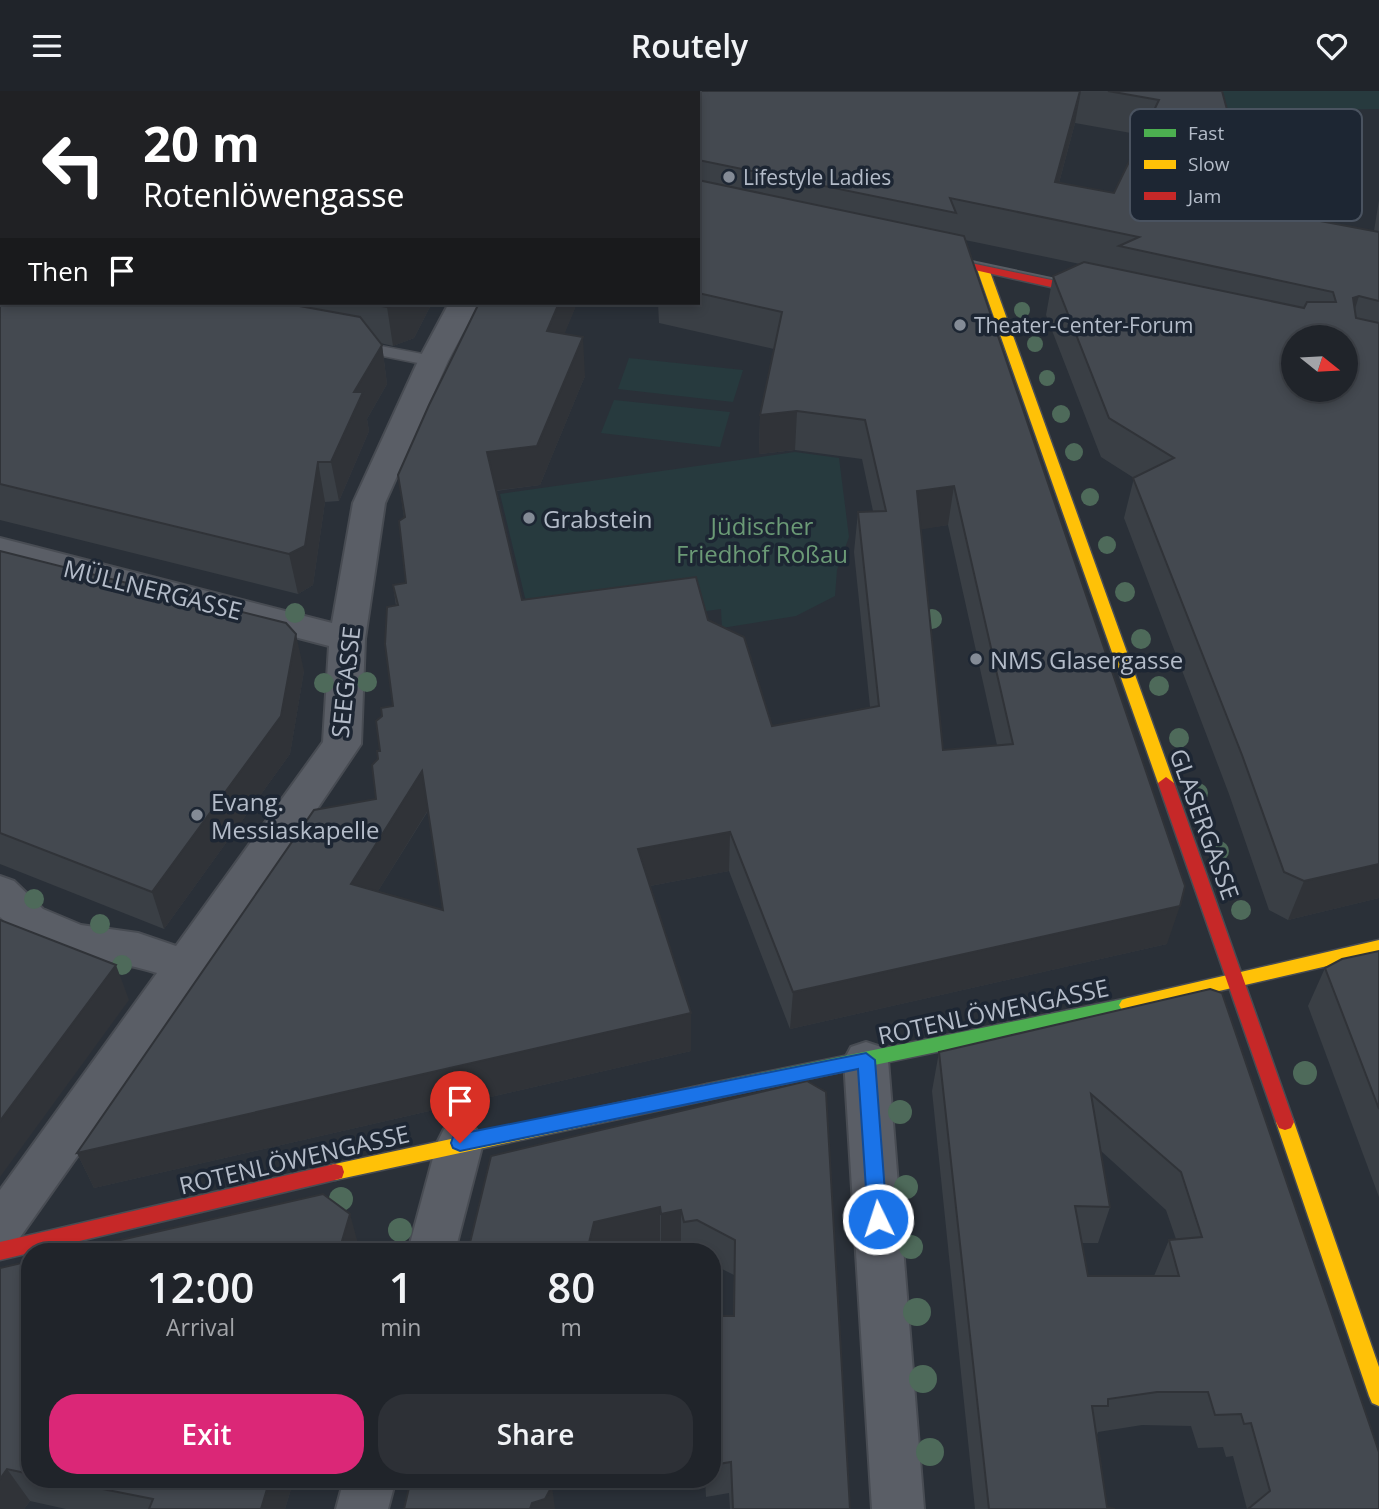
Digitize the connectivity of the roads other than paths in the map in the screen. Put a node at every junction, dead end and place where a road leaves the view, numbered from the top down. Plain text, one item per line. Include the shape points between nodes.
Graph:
1 (942, 260) edge
2 (982, 269) junction
3 (1118, 298) edge
4 (463, 305) edge
5 (337, 343) edge
6 (433, 361) junction
7 (0, 549) edge
8 (347, 639) junction
9 (0, 892) edge
10 (1379, 947) edge
11 (188, 966) junction
12 (1237, 983) junction
13 (866, 1060) junction
14 (460, 1143) junction
15 (0, 1228) edge
16 (34, 1243) edge
17 (433, 1243) edge
18 (21, 1246) edge
19 (0, 1251) edge
20 (1379, 1396) edge
21 (368, 1488) edge
22 (362, 1509) edge
23 (898, 1509) edge

1 - 2 street
2 - 3 street
2 - 12 street, GLASERGASSE
4 - 6 street, SEEGASSE
5 - 6 lane
6 - 8 street, SEEGASSE via 369,503
7 - 8 street, MÜLLNERGASSE
8 - 11 street, SEEGASSE via 342,744
9 - 11 street via 29,920 76,941 138,950
10 - 12 street, ROTENLÖWENGASSE
11 - 15 street, SEEGASSE
12 - 13 street, ROTENLÖWENGASSE
12 - 20 street, GLASERGASSE
13 - 14 street, ROTENLÖWENGASSE
13 - 23 street
14 - 16 street, ROTENLÖWENGASSE
14 - 17 street
18 - 19 street, ROTENLÖWENGASSE
21 - 22 street

